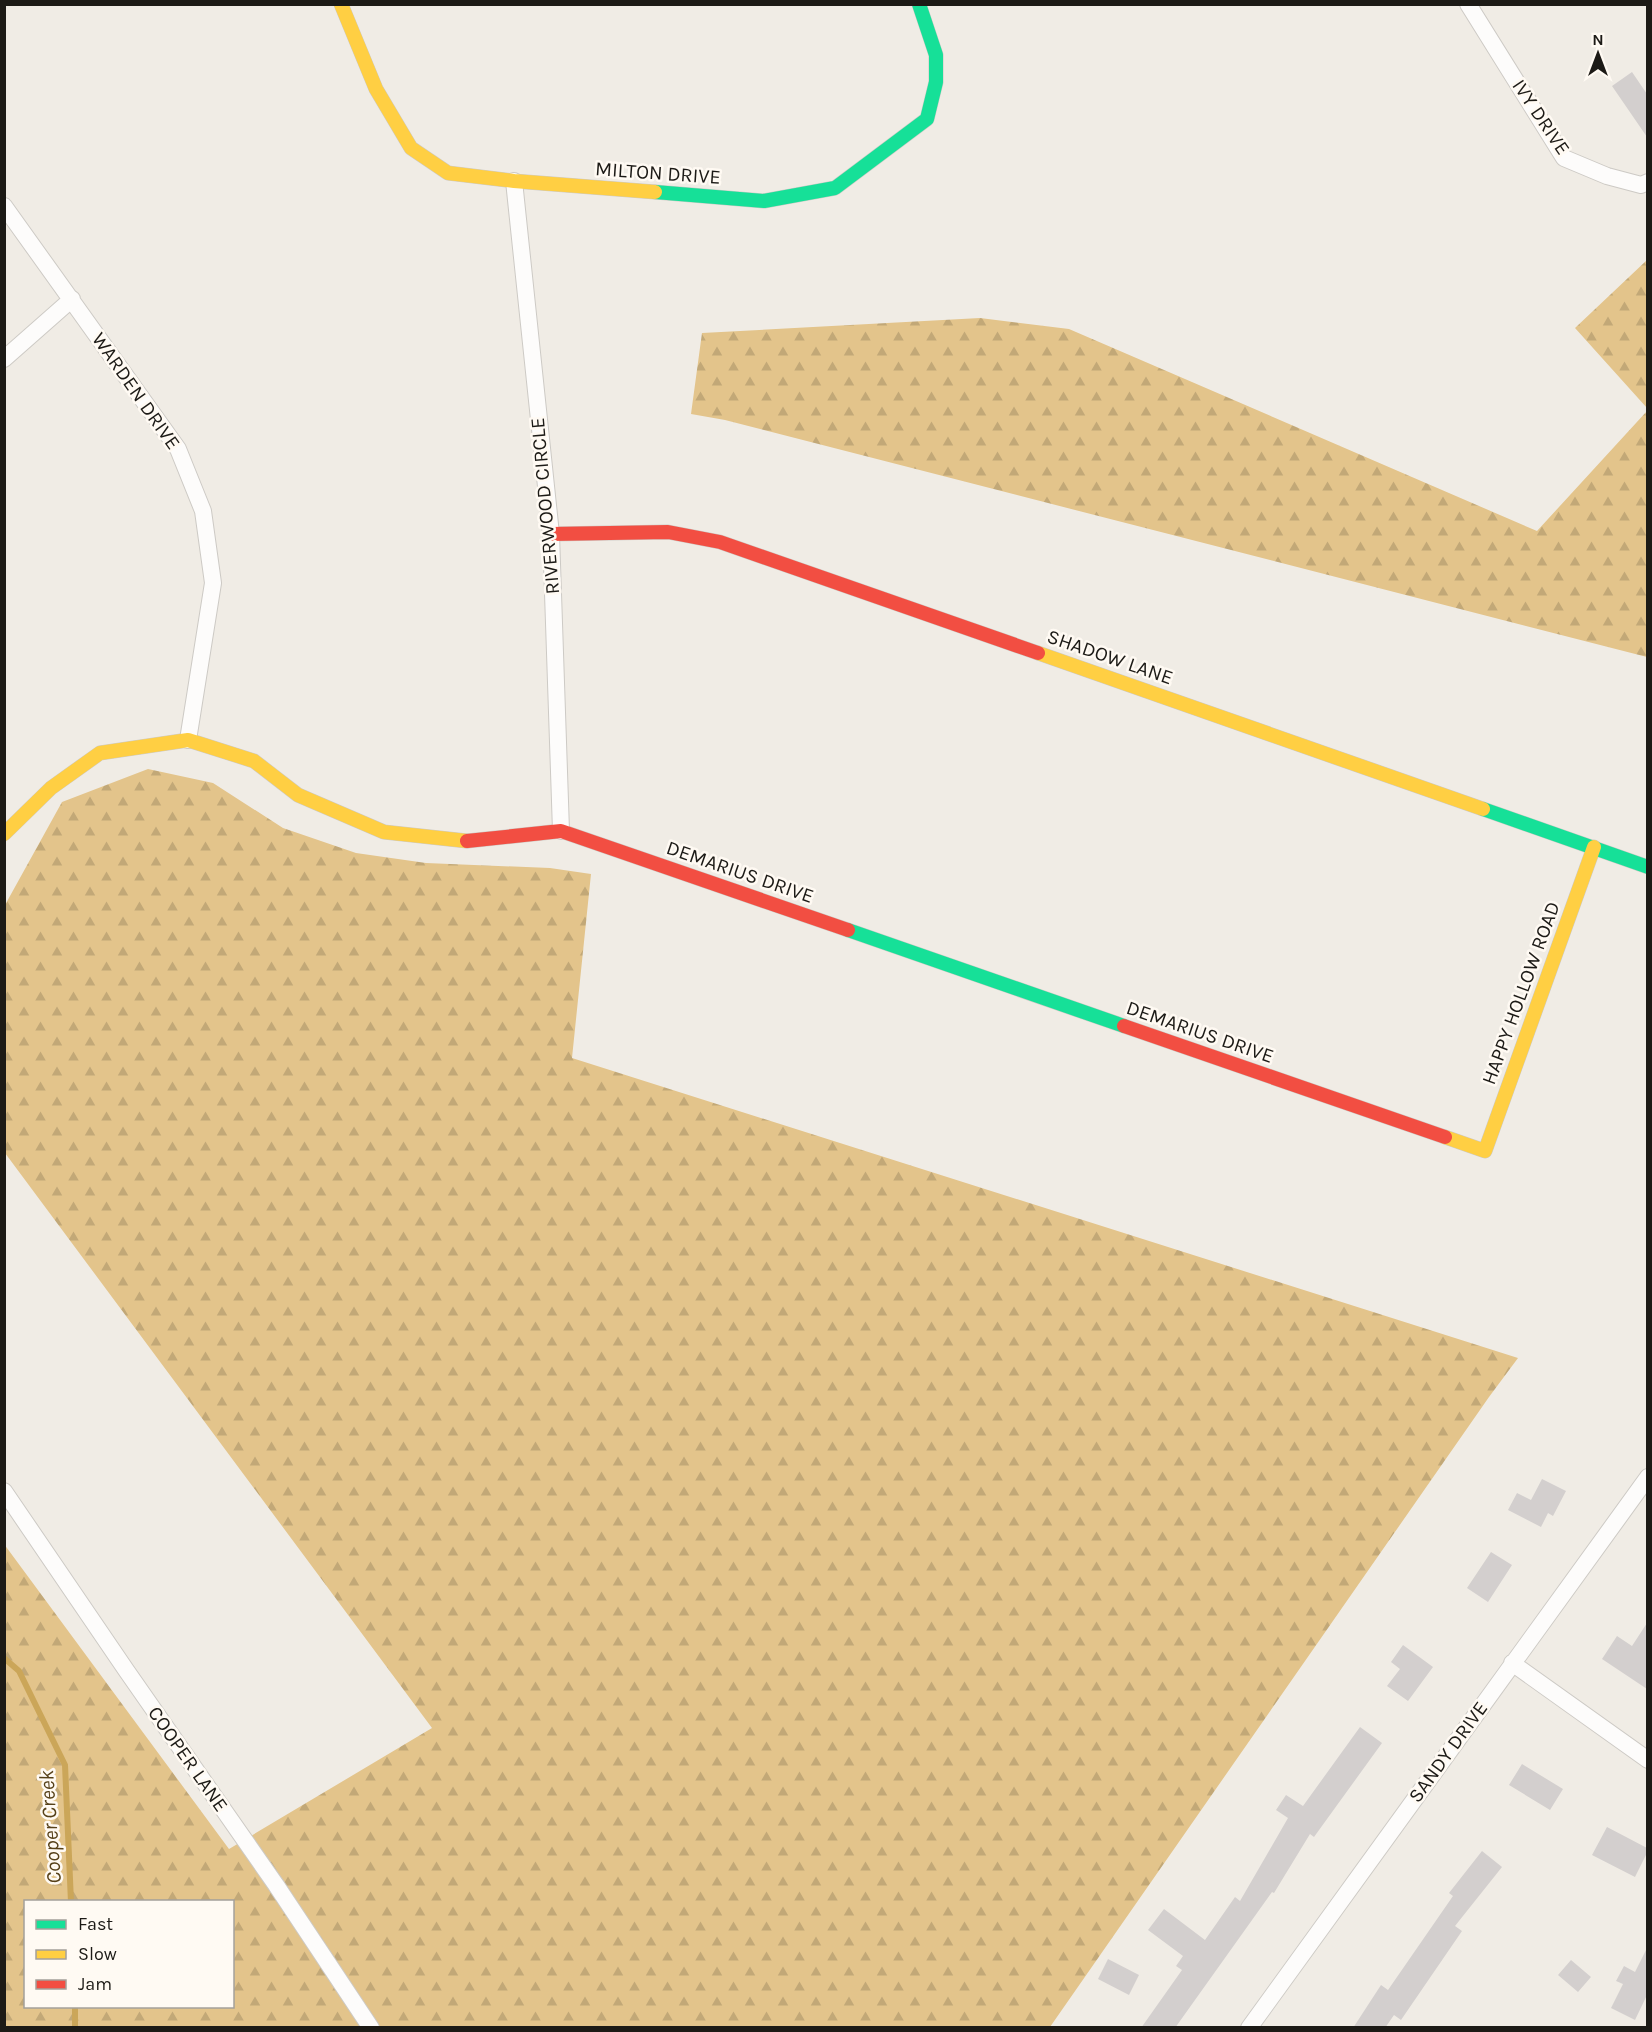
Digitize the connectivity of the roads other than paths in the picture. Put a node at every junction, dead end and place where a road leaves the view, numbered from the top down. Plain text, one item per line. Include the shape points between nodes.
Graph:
1 (341, 4) edge
2 (919, 4) edge
3 (1468, 4) edge
4 (514, 181) junction
5 (1647, 182) edge
6 (4, 206) edge
7 (72, 299) junction
8 (4, 359) edge
9 (550, 534) junction
10 (188, 740) junction
11 (561, 831) junction
12 (4, 834) edge
13 (1594, 847) junction
14 (1647, 867) edge
15 (1485, 1151) joint
16 (1647, 1477) edge
17 (4, 1491) edge
18 (1512, 1663) junction
19 (1647, 1760) edge
20 (371, 2028) edge
21 (1250, 2028) edge

1 - 4 street, MILTON DRIVE via 376,89 411,148 448,173
2 - 4 street, MILTON DRIVE via 936,55 936,82 927,119 835,188 764,201
3 - 5 street, IVY DRIVE via 1564,158 1607,176 1641,185
4 - 9 street, RIVERWOOD CIRCLE
6 - 7 street, WARDEN DRIVE
7 - 8 street
7 - 10 street, WARDEN DRIVE via 178,449 203,511 213,583
9 - 11 street, RIVERWOOD CIRCLE
9 - 13 street, SHADOW LANE via 668,532 720,542
10 - 11 street, DEMARIUS DRIVE via 254,761 298,795 384,832 470,842
10 - 12 street, DEMARIUS DRIVE via 100,753 51,788
11 - 15 street, DEMARIUS DRIVE
13 - 14 street, SHADOW LANE
13 - 15 street, HAPPY HOLLOW ROAD
16 - 18 street, SANDY DRIVE
17 - 20 street, COOPER LANE
18 - 19 street
18 - 21 street, SANDY DRIVE

